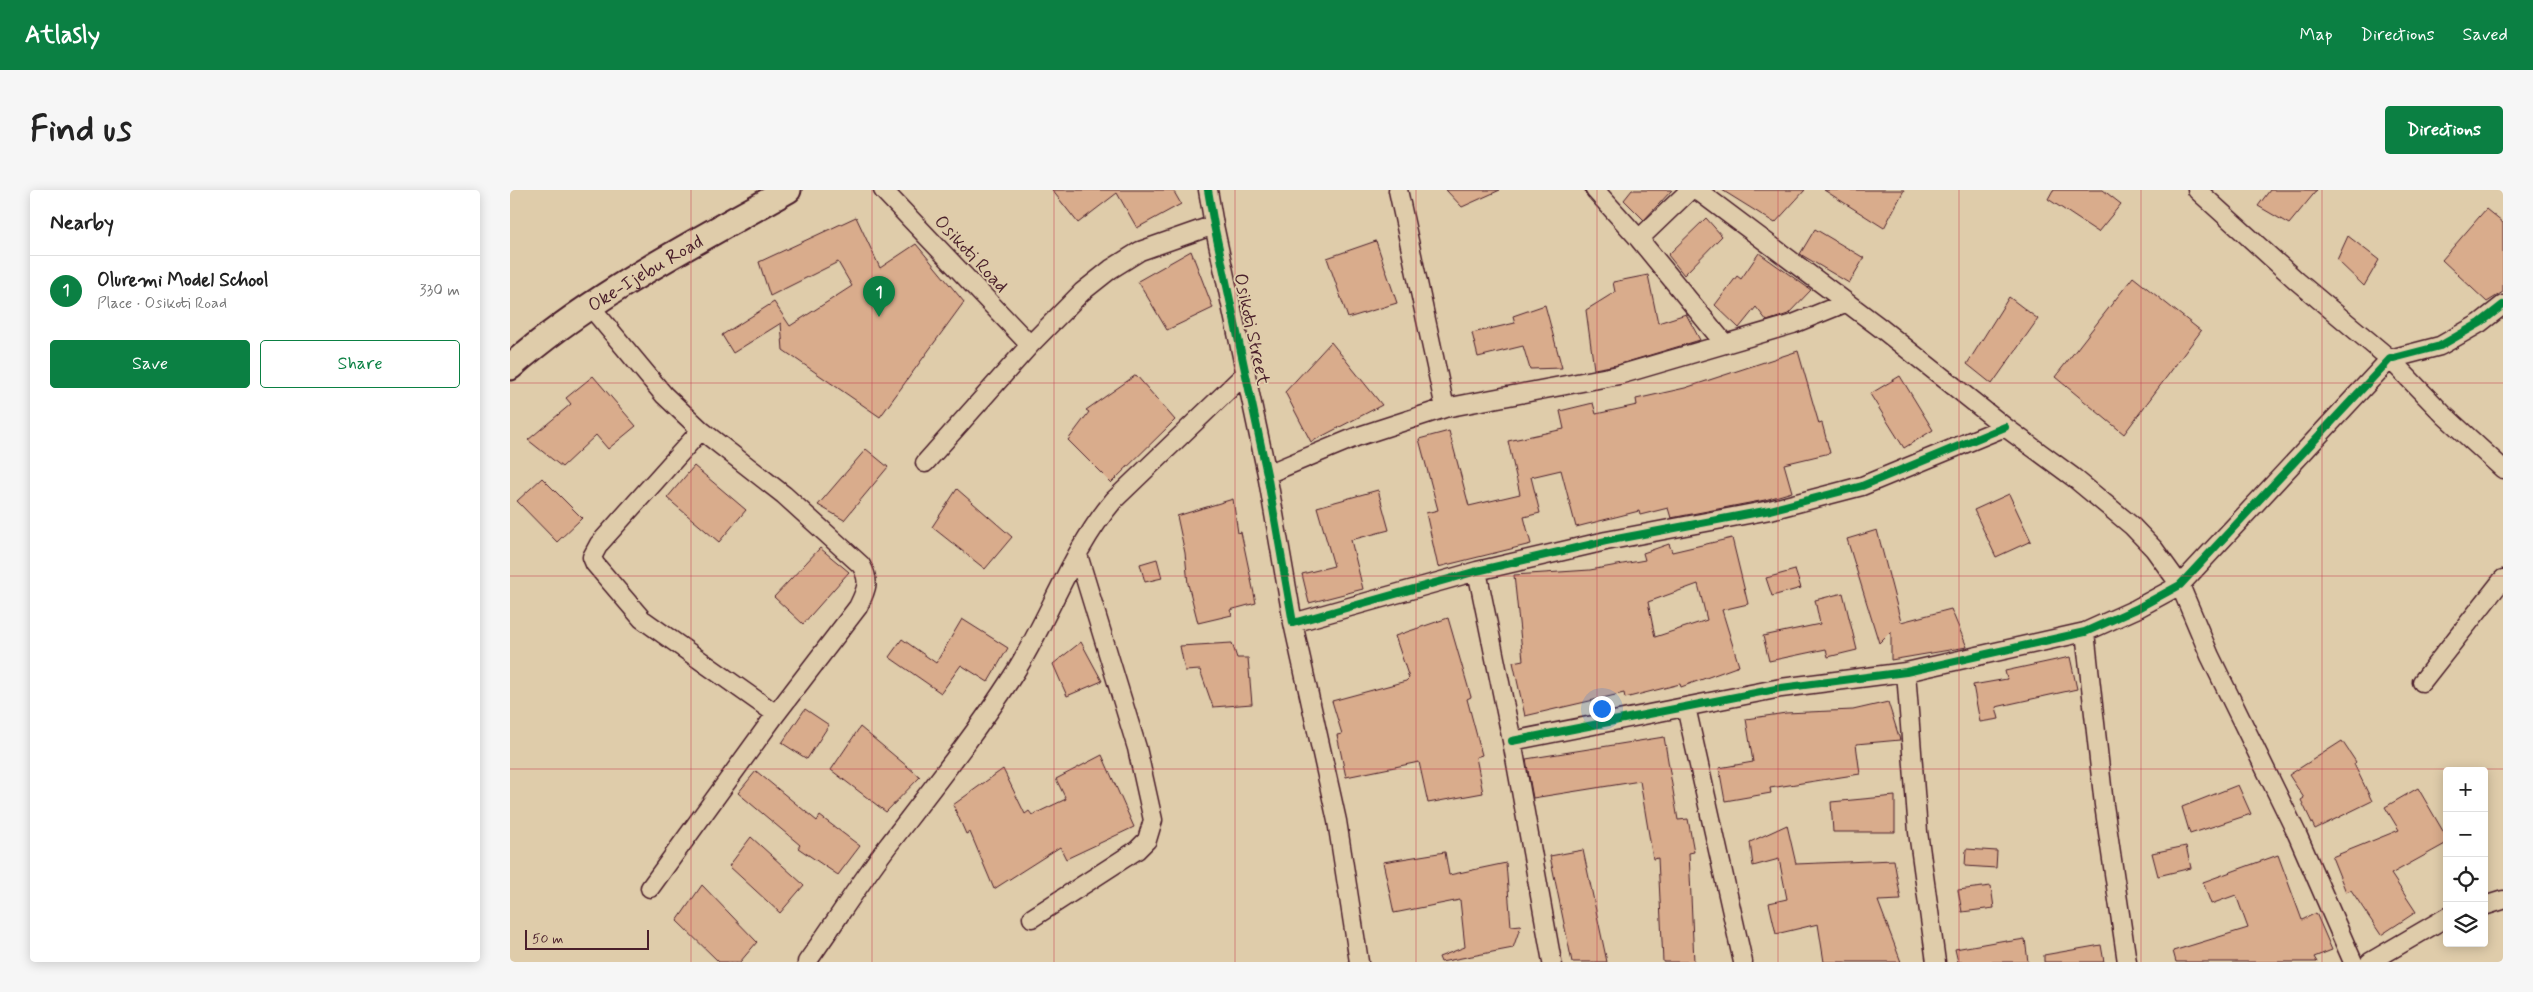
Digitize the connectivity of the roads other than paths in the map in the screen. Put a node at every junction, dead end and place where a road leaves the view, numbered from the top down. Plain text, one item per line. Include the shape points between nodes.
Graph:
1 (788, 190) edge
2 (883, 190) edge
3 (1208, 190) edge
4 (1398, 190) edge
5 (1595, 190) edge
6 (1690, 190) edge
7 (1697, 190) edge
8 (2197, 190) edge
9 (1214, 225) junction
10 (1639, 238) junction
11 (1845, 303) junction
12 (2503, 305) edge
13 (590, 306) junction
14 (1724, 343) junction
15 (1030, 345) junction
16 (2390, 359) junction
17 (510, 367) edge
18 (1246, 373) junction
19 (1446, 408) junction
20 (2005, 428) junction
21 (701, 430) junction
22 (925, 463) dead end
23 (2503, 469) edge
24 (1267, 474) junction
25 (1078, 555) junction
26 (1476, 571) junction
27 (2180, 585) junction
28 (2500, 588) edge
29 (1293, 623) junction
30 (2085, 632) junction
31 (1906, 672) junction
32 (2422, 682) dead end
33 (1686, 707) junction
34 (776, 714) junction
35 (1512, 741) junction
36 (650, 888) dead end
37 (2503, 900) edge
38 (2488, 905) edge
39 (1032, 918) dead end
40 (2443, 919) edge
41 (807, 962) edge
42 (1359, 962) edge
43 (1552, 962) edge
44 (1743, 962) edge
45 (1936, 962) edge
46 (2127, 962) edge
47 (2353, 962) edge
48 (2370, 962) edge

1 - 13 main road, Oke-Ijebu Road via 632,278
2 - 15 street, Osikoti Road
3 - 9 street, Osikoti Street
4 - 19 street
5 - 10 street
6 - 10 street
7 - 11 street
8 - 16 street via 2297,281
9 - 15 street via 1140,252 1111,270 1082,292
9 - 18 street, Osikoti Street
10 - 14 street
11 - 14 street via 1793,324
11 - 20 street
12 - 16 street via 2480,323 2440,346
13 - 17 main road, Oke-Ijebu Road via 538,342
13 - 21 street via 664,395
14 - 19 street via 1619,375
15 - 22 street
16 - 23 street
16 - 27 street
18 - 24 street, Osikoti Street
18 - 25 street via 1114,500 1095,522
19 - 24 street via 1356,437
20 - 26 street via 1862,486 1770,510 1606,541
20 - 27 street via 2073,476 2132,526 2154,548
21 - 34 street via 784,495 861,565 867,576 866,590 858,607
21 - 34 street via 599,544 592,557 642,619
24 - 29 street, Osikoti Street
25 - 39 street via 1137,748 1153,820 1146,840 1138,850
25 - 41 street via 1034,644 994,706 887,848
26 - 29 street
26 - 35 street
27 - 30 street
27 - 47 street
28 - 32 street
29 - 42 street, Osikoti Street via 1337,821
30 - 31 street
30 - 46 street via 2104,805
31 - 33 street via 1781,688
31 - 45 street via 1918,832
33 - 35 street
33 - 44 street
34 - 36 street
35 - 43 street
37 - 38 street
40 - 48 street

